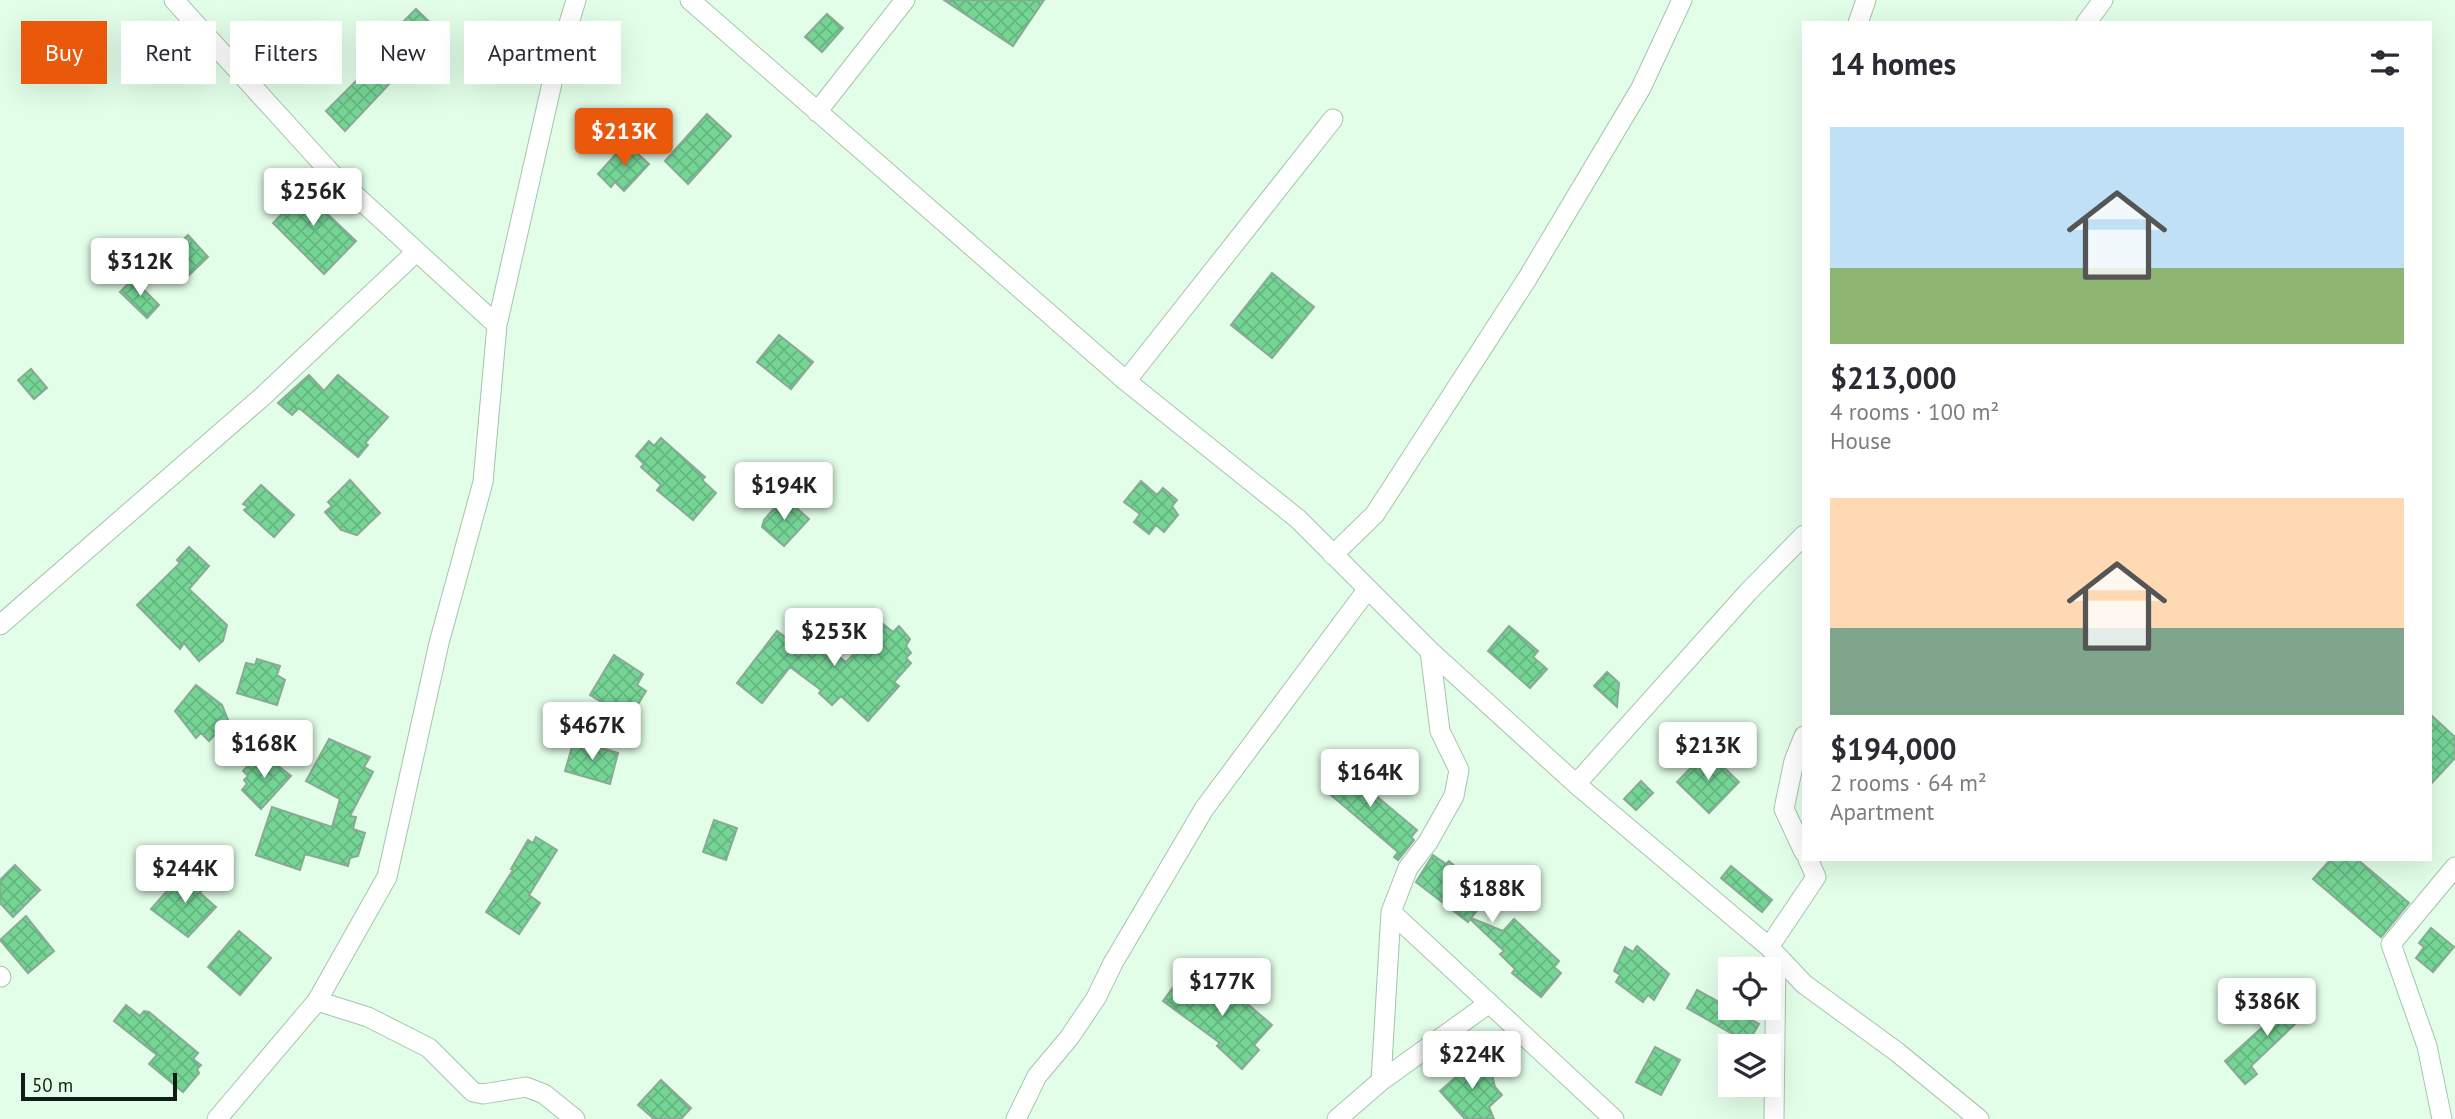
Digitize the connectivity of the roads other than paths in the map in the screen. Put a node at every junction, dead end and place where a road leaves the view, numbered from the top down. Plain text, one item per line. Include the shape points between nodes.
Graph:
1 (174, 0) edge
2 (576, 0) edge
3 (690, 0) edge
4 (905, 0) edge
5 (1682, 0) edge
6 (1866, 0) edge
7 (2103, 0) edge
8 (1859, 21) edge
9 (2087, 21) edge
10 (817, 112) junction
11 (1333, 119) dead end
12 (415, 253) junction
13 (497, 325) junction
14 (1126, 381) junction
15 (1802, 537) edge
16 (1333, 555) junction
17 (1367, 590) junction
18 (0, 625) edge
19 (1430, 651) junction
20 (1802, 741) edge
21 (1576, 784) junction
22 (1802, 848) edge
23 (1809, 861) edge
24 (2455, 867) edge
25 (1391, 912) junction
26 (1773, 951) junction
27 (317, 1002) junction
28 (1488, 1004) junction
29 (1381, 1081) junction
30 (217, 1119) edge
31 (575, 1119) edge
32 (1016, 1119) edge
33 (1337, 1119) edge
34 (1614, 1119) edge
35 (1774, 1119) edge
36 (1979, 1119) edge
37 (2442, 1119) edge

1 - 12 street via 331,173
2 - 13 street via 555,70
3 - 10 street
4 - 10 street
5 - 16 street via 1641,88 1527,279 1375,513
6 - 8 street
7 - 9 street
10 - 14 street
11 - 14 street
12 - 13 street
12 - 18 street via 262,397
13 - 27 street via 483,482 439,643 387,877
14 - 16 street via 1298,519
15 - 21 street
16 - 17 street
17 - 19 street
17 - 32 street via 1204,809 1097,998 1037,1076
19 - 21 street
19 - 25 street via 1440,731 1459,770 1454,796 1408,868
20 - 22 street via 1784,810
21 - 26 street
23 - 26 street via 1816,877
24 - 37 street via 2391,944 2427,1046
25 - 28 street
25 - 29 street
26 - 35 street
26 - 36 street via 1804,984
27 - 30 street
27 - 31 street via 368,1017 429,1048 472,1092 526,1087 544,1094
28 - 29 street
28 - 34 street
29 - 33 street

